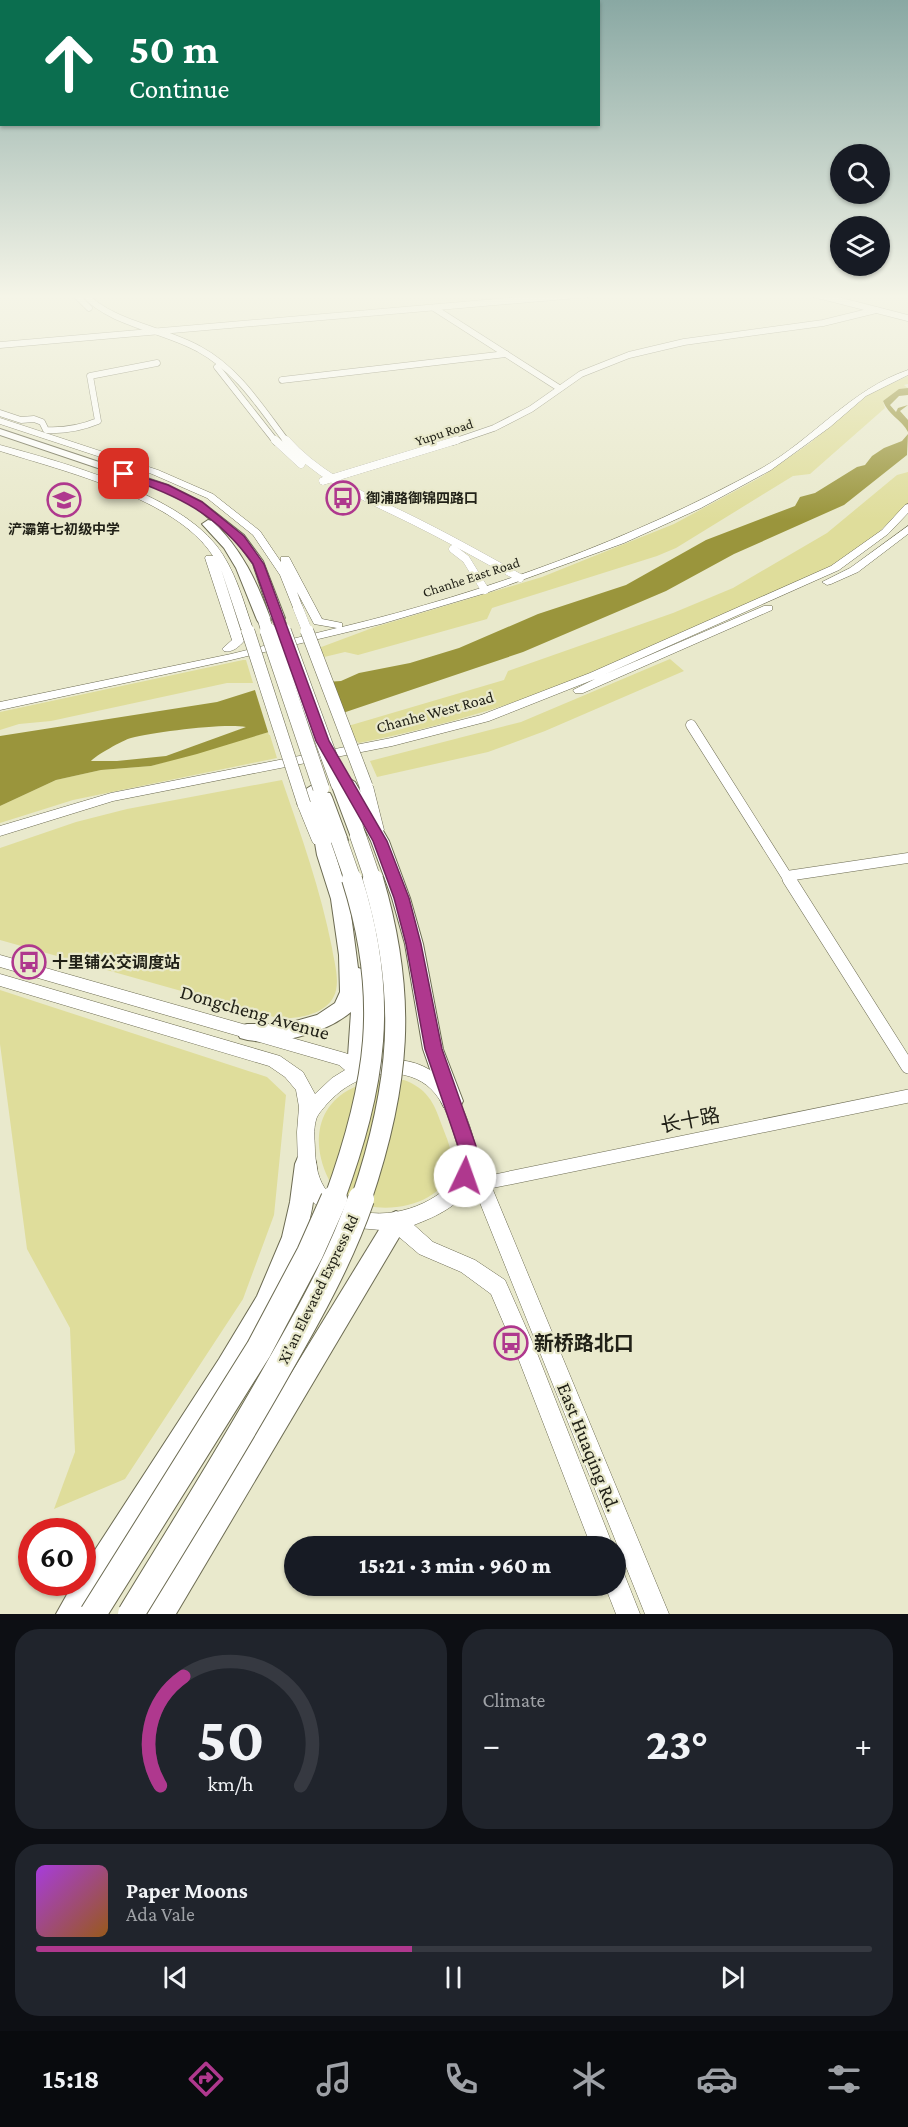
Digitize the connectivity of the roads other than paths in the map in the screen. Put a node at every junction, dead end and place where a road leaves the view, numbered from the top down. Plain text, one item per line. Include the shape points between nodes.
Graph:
1 (124, 369) edge
2 (219, 369) edge
3 (229, 369) edge
4 (374, 369) edge
5 (530, 369) edge
6 (592, 369) edge
7 (908, 370) edge
8 (282, 380) dead end
9 (559, 388) junction
10 (0, 413) edge
11 (0, 421) edge
12 (0, 426) edge
13 (0, 432) edge
14 (0, 440) edge
15 (43, 447) junction
16 (0, 448) edge
17 (25, 448) junction
18 (72, 472) junction
19 (327, 480) junction
20 (908, 507) edge
21 (235, 514) junction
22 (174, 515) junction
23 (908, 529) edge
24 (517, 577) junction
25 (483, 588) junction
26 (271, 619) junction
27 (338, 625) junction
28 (228, 648) junction
29 (0, 697) edge
30 (0, 706) edge
31 (691, 725) dead end
32 (0, 831) edge
33 (0, 838) edge
34 (351, 843) junction
35 (908, 858) edge
36 (788, 876) junction
37 (340, 899) junction
38 (0, 961) edge
39 (0, 980) edge
40 (247, 1032) junction
41 (908, 1067) edge
42 (357, 1071) junction
43 (908, 1096) edge
44 (452, 1101) junction
45 (308, 1118) junction
46 (467, 1146) junction
47 (306, 1164) junction
48 (480, 1184) junction
49 (396, 1222) junction
50 (598, 1536) edge
51 (621, 1596) edge
52 (71, 1614) edge
53 (93, 1614) edge
54 (131, 1614) edge
55 (159, 1614) edge
56 (628, 1614) edge
57 (657, 1614) edge

1 - 10 street via 90,376 98,421 91,424 61,432 46,430 42,422 34,419 21,420
2 - 19 street via 277,443
3 - 19 street via 288,442
4 - 8 street
5 - 9 street
6 - 9 street, Yupu Road
7 - 24 main road, Chanhe East Road via 863,394 768,468 698,506 621,541
9 - 19 street, Yupu Road via 531,409 494,428
11 - 21 main road via 180,482
12 - 15 highway via 22,433
13 - 15 highway
14 - 17 highway
15 - 26 highway via 164,487 198,504 240,538 259,564
16 - 18 main road
17 - 18 main road
17 - 26 highway via 143,488 199,517 238,556
18 - 22 main road via 129,491
19 - 24 street via 446,537
19 - 25 street via 461,554
20 - 32 main road, Chanhe West Road via 885,532 835,568 594,675 485,718 392,742 111,797
21 - 27 main road via 252,521 276,543 318,622
21 - 34 main road, bridge via 257,533 285,575 366,786
22 - 28 main road via 201,542 216,568 238,641
22 - 34 main road, bridge via 213,547 229,575 304,804
23 - 33 main road, Chanhe West Road via 854,570 614,677 504,720 381,751 122,802
24 - 25 main road, Chanhe East Road
25 - 27 main road, Chanhe East Road
25 - 30 main road, Chanhe East Road via 341,631
26 - 34 highway, bridge via 318,788
26 - 34 highway, bridge via 343,783
27 - 28 main road, Chanhe East Road
28 - 29 main road, Chanhe East Road
31 - 36 street
34 - 37 highway
34 - 44 highway via 408,921 433,1049
34 - 53 highway, Xi'an Elevated Express Rd, bridge via 375,994 370,1080 351,1152 324,1224 278,1315
34 - 54 highway, Xi'an Elevated Express Rd, bridge via 388,930 398,1010 391,1092 371,1170 350,1229 306,1318
35 - 36 street
36 - 41 street
37 - 40 highway via 351,980 343,1008 304,1028 276,1033
37 - 42 highway via 353,938 360,980
38 - 40 main road, Dongcheng Avenue
39 - 45 main road via 274,1062 302,1083
40 - 42 main road, Dongcheng Avenue via 345,1060
42 - 44 main road via 389,1066 417,1070 439,1083
42 - 45 main road via 336,1084
43 - 48 street, 长十路
44 - 46 main road
45 - 47 main road
46 - 48 main road, East Huaqing Rd.
46 - 49 main road via 465,1176 457,1191 429,1210
47 - 49 main road via 312,1188 333,1208 362,1219
47 - 52 highway via 302,1209 292,1245 261,1316
48 - 57 main road, East Huaqing Rd. via 523,1280
49 - 50 main road, East Huaqing Rd. via 426,1248 475,1270 498,1287
49 - 55 highway
51 - 56 main road

